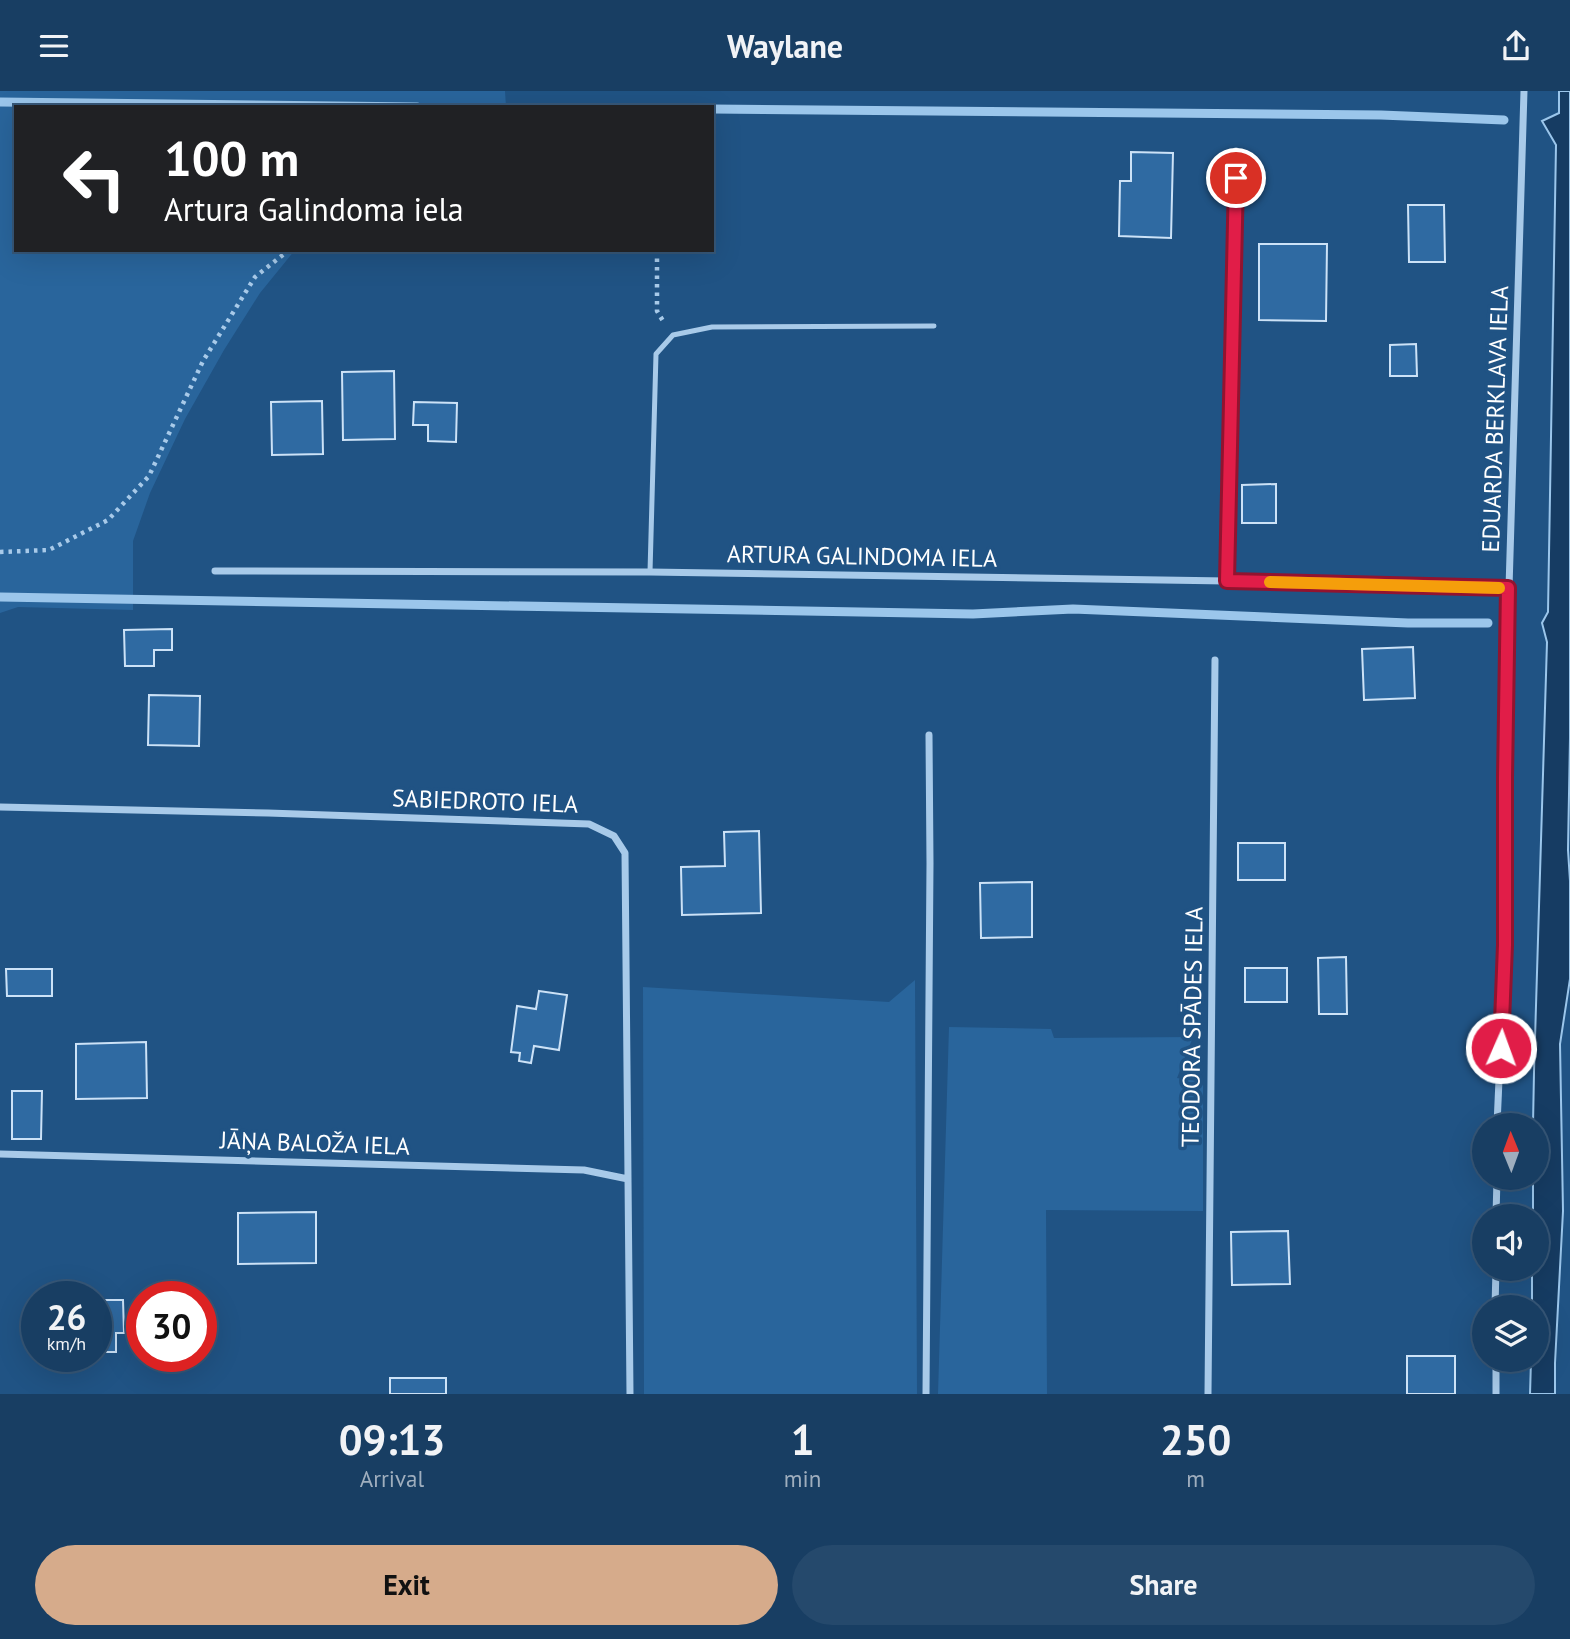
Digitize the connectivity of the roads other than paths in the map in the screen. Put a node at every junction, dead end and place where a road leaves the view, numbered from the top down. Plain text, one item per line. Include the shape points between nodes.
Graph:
1 (1524, 91) edge
2 (1236, 151) dead end
3 (934, 326) dead end
4 (215, 571) dead end
5 (650, 572) junction
6 (1227, 581) junction
7 (1508, 588) junction
8 (1215, 660) dead end
9 (929, 735) dead end
10 (0, 807) edge
11 (1498, 1113) edge
12 (0, 1154) edge
13 (628, 1179) junction
14 (1496, 1372) edge
15 (631, 1394) edge
16 (926, 1394) edge
17 (1208, 1394) edge
18 (1496, 1394) edge

1 - 7 street, EDUARDA BERKLAVA IELA
2 - 6 street
3 - 5 lane via 712,327 673,335 656,354
4 - 5 street, ARTURA GALINDOMA IELA
5 - 6 street, ARTURA GALINDOMA IELA
6 - 7 street, ARTURA GALINDOMA IELA
7 - 11 street, EDUARDA BERKLAVA IELA via 1505,945
8 - 17 street, TEODORA SPĀDES IELA
9 - 16 street
10 - 13 street, SABIEDROTO IELA via 589,824 614,836 625,853
12 - 13 street, JĀŅA BALOŽA IELA via 584,1170
13 - 15 street, SABIEDROTO IELA
14 - 18 street

